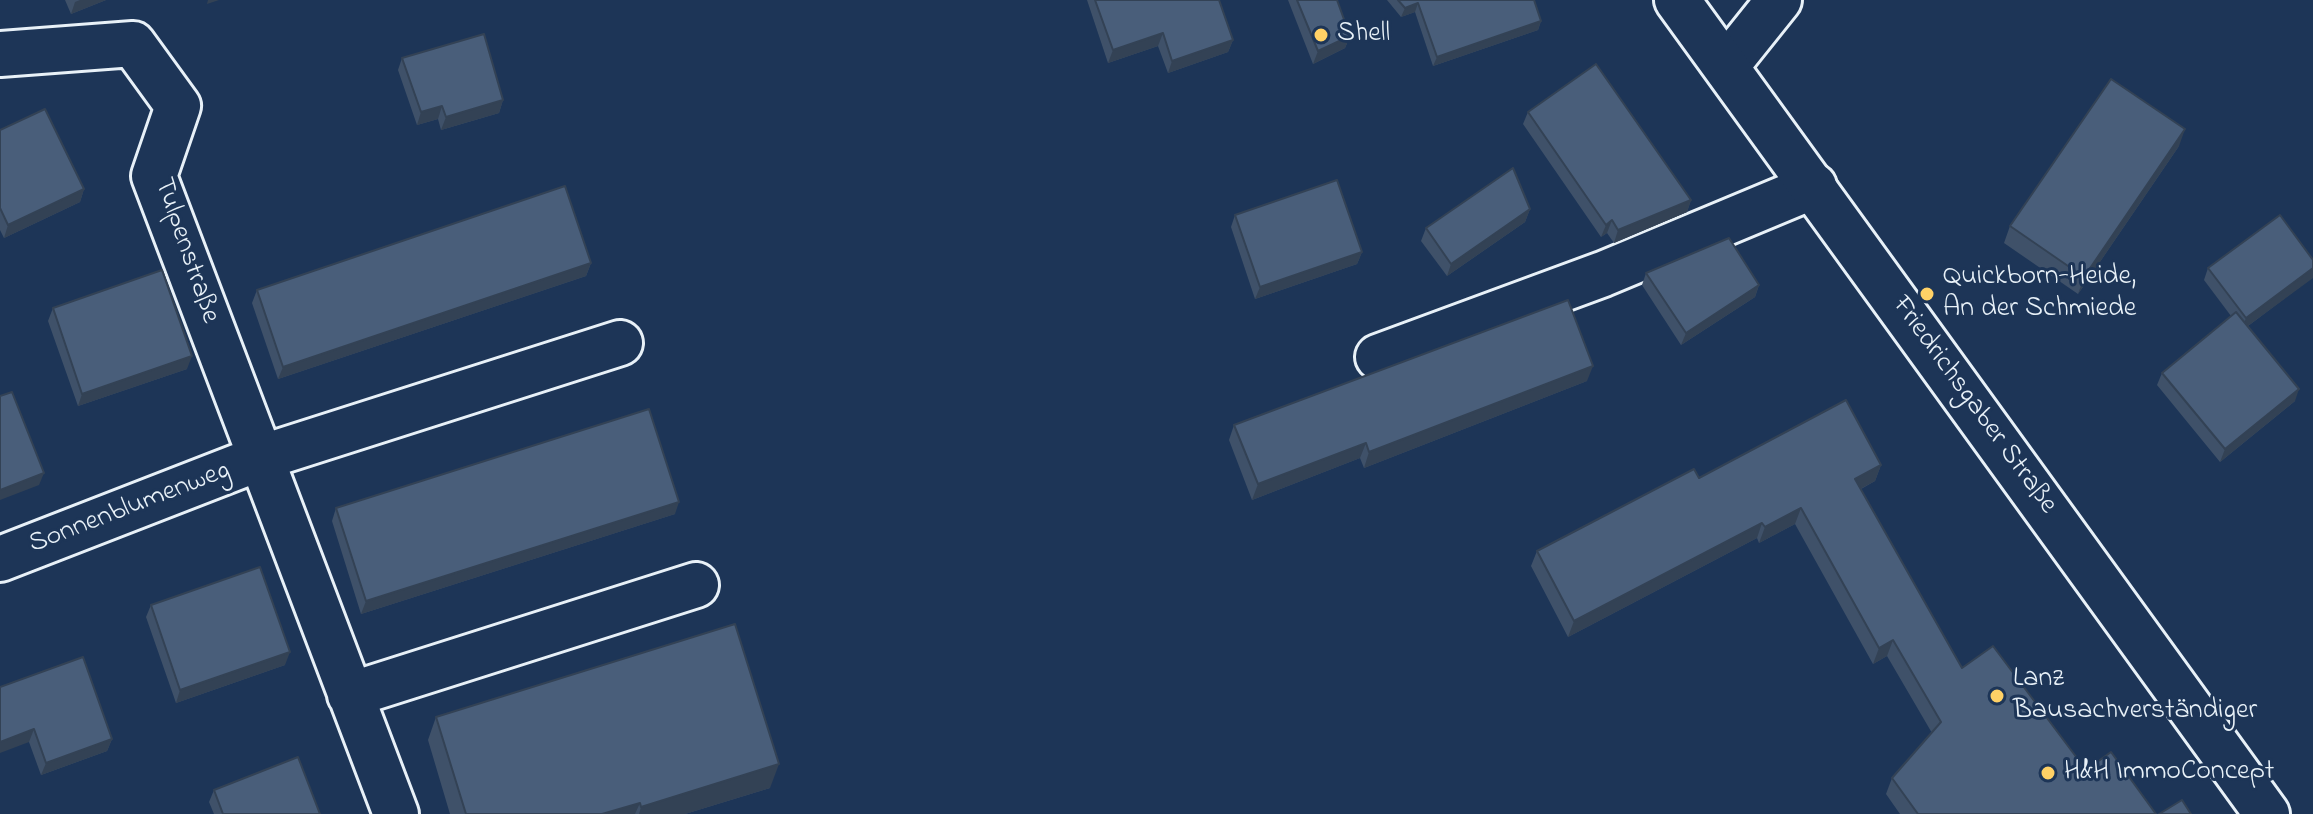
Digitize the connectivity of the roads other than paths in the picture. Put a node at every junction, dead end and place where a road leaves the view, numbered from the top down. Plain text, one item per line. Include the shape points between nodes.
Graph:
1 (1677, 0) edge
2 (1779, 0) edge
3 (0, 54) edge
4 (1727, 65) junction
5 (1814, 186) junction
6 (620, 343) dead end
7 (1378, 357) dead end
8 (260, 458) junction
9 (0, 559) edge
10 (696, 585) dead end
11 (350, 695) junction
12 (396, 814) edge
13 (2267, 814) edge

1 - 4 street, Friedrichsgaber Straße
2 - 4 street
3 - 8 street, Tulpenstraße via 133,44 178,106 154,176
4 - 5 street, Friedrichsgaber Straße
5 - 7 street via 1603,274
5 - 13 street, Friedrichsgaber Straße
6 - 8 street
8 - 9 street, Sonnenblumenweg
8 - 11 street, Tulpenstraße
10 - 11 street
11 - 12 street, Tulpenstraße

